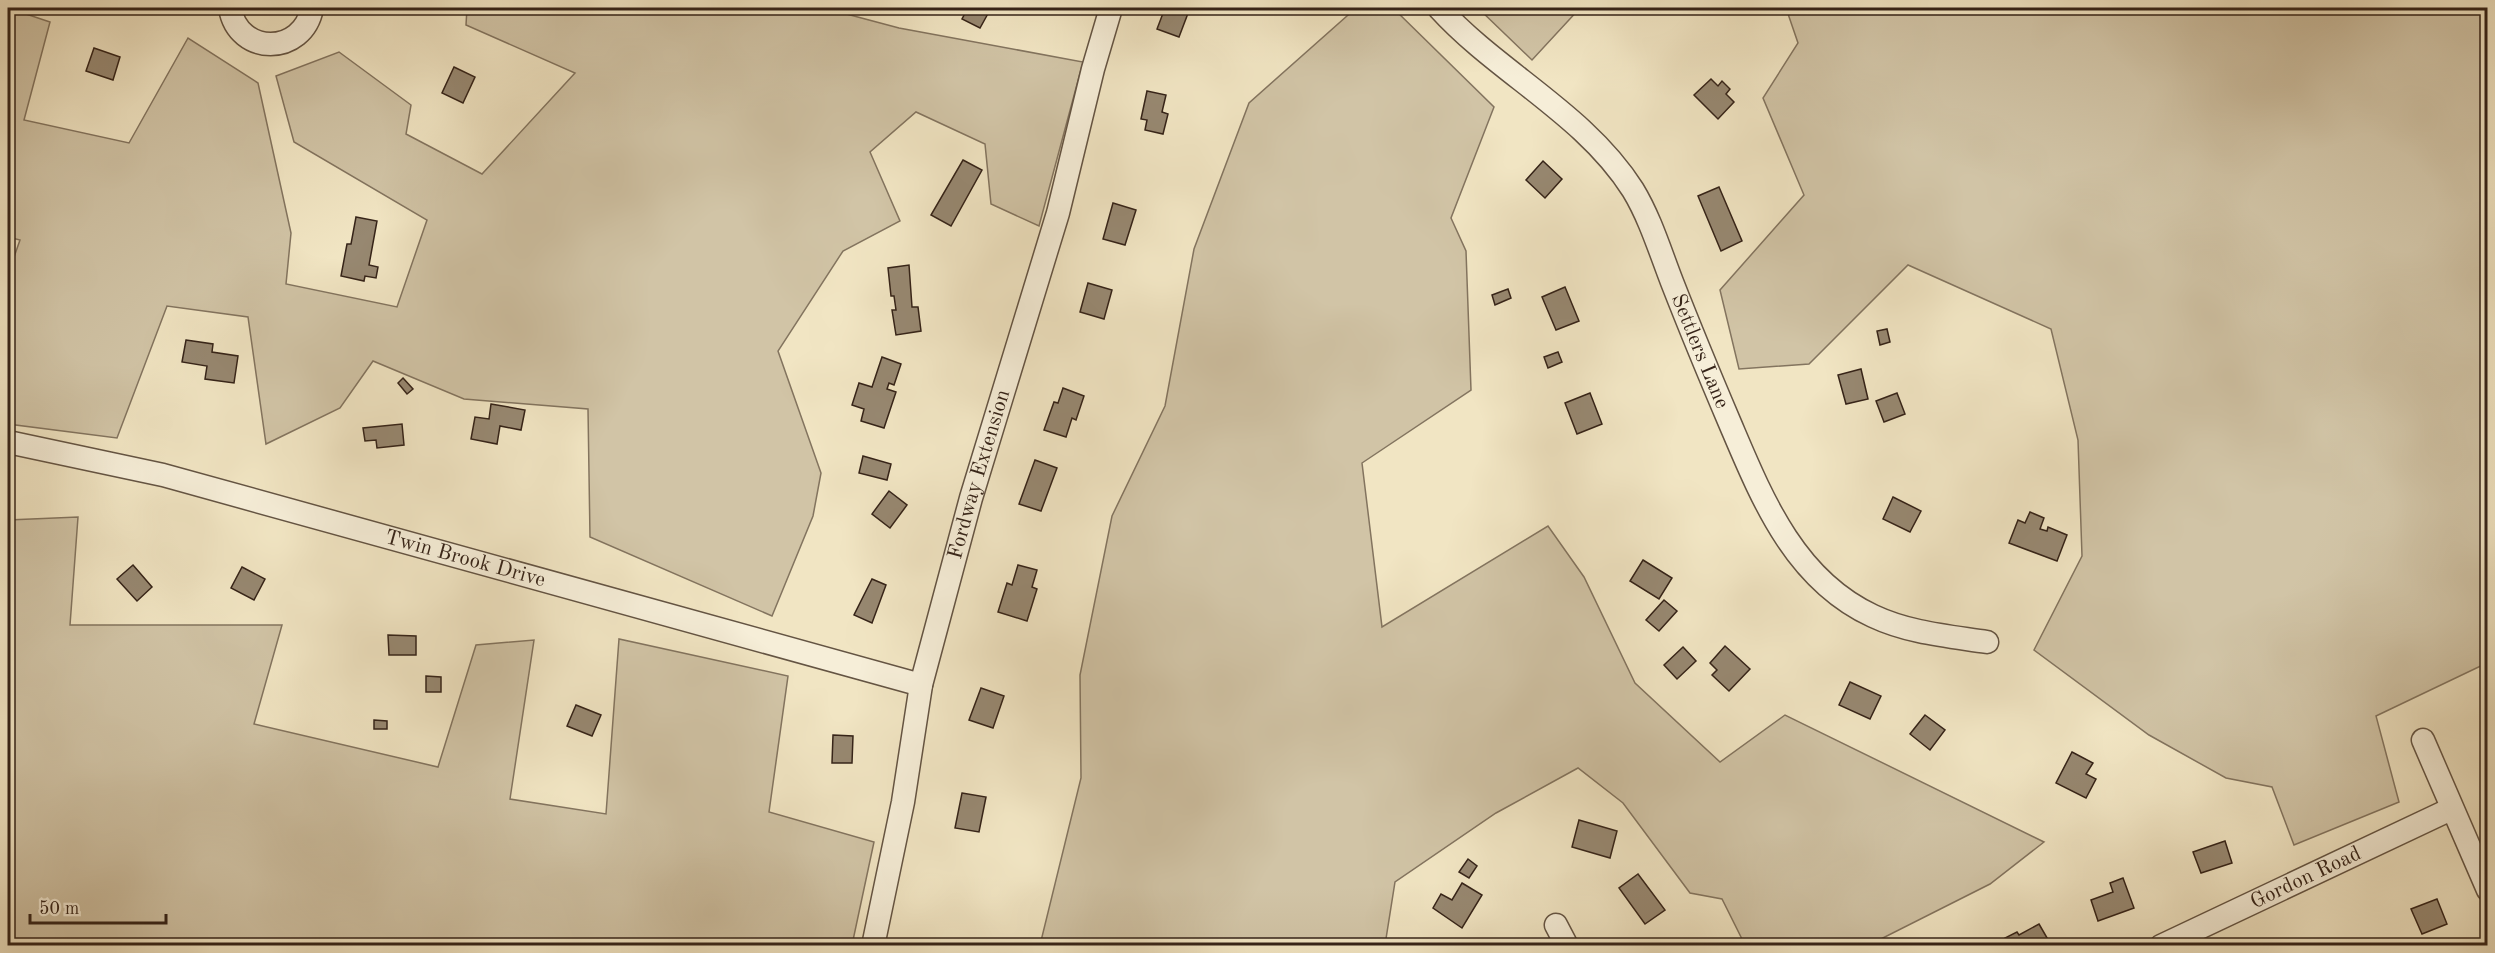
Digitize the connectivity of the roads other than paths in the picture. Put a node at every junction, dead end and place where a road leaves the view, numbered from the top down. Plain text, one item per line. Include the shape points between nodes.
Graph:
1 (230, 8) edge
2 (312, 8) edge
3 (1111, 8) edge
4 (1439, 8) edge
5 (8, 442) edge
6 (1987, 642) dead end
7 (921, 685) junction
8 (2423, 740) dead end
9 (2451, 808) junction
10 (2487, 890) edge
11 (1556, 925) dead end
12 (873, 945) edge
13 (1567, 945) edge
14 (2161, 945) edge

1 - 2 street via 243,34 267,44 285,42 300,33
3 - 7 street, Fordway Extension via 1058,213 971,498
4 - 6 street, Settlers Lane via 1465,35 1595,143 1623,176 1654,236 1759,492 1805,565 1836,593 1871,616 1911,630
5 - 7 street, Twin Brook Drive via 163,475
7 - 12 street, Fordway Extension via 903,802
8 - 9 street
9 - 10 street
9 - 14 street, Gordon Road
11 - 13 street

